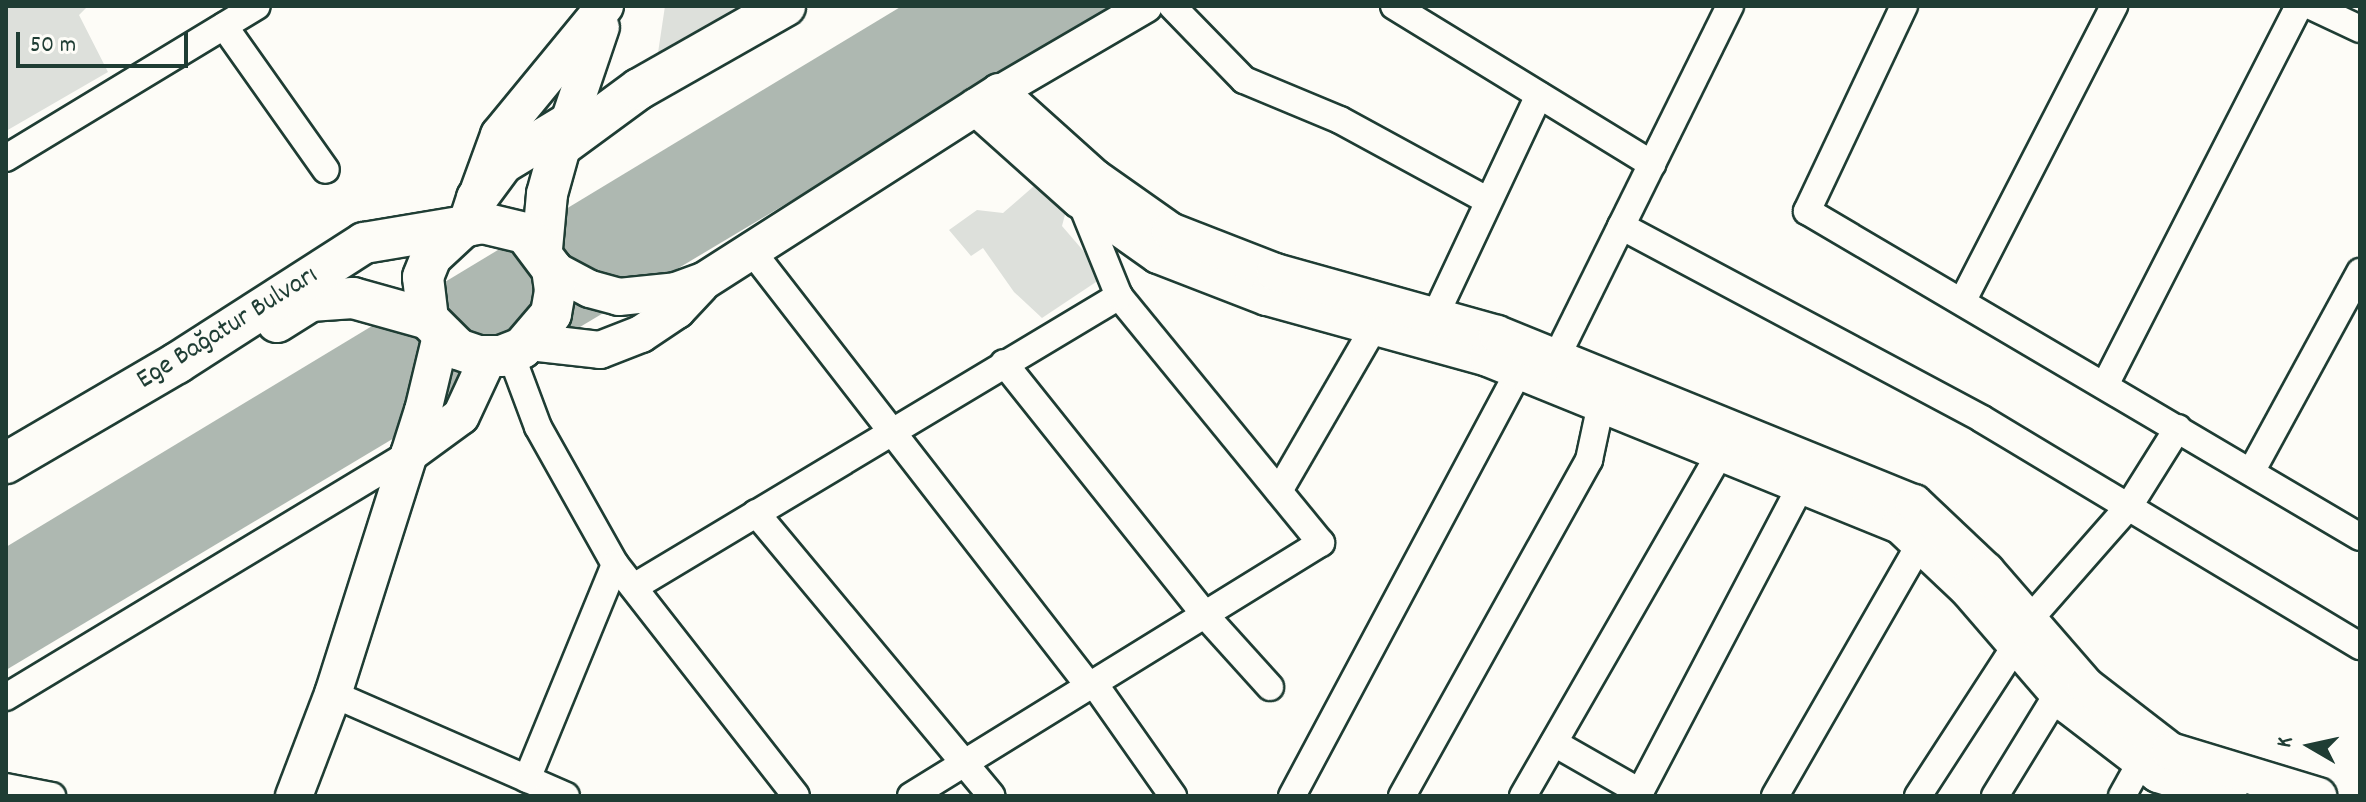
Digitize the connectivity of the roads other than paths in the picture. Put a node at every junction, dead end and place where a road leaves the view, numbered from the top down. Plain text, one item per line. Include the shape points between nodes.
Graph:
1 (257, 6) edge
2 (785, 6) edge
3 (1146, 6) edge
4 (1172, 6) edge
5 (1394, 6) edge
6 (1729, 6) edge
7 (1904, 6) edge
8 (2114, 6) edge
9 (2299, 6) edge
10 (2311, 6) edge
11 (603, 17) edge
12 (224, 26) junction
13 (2360, 29) edge
14 (639, 89) junction
15 (1539, 95) junction
16 (987, 100) junction
17 (564, 134) junction
18 (6, 158) edge
19 (1652, 164) junction
20 (326, 170) dead end
21 (1079, 199) junction
22 (1487, 200) junction
23 (469, 218) junction
24 (1621, 226) junction
25 (751, 250) junction
26 (547, 259) junction
27 (2360, 272) edge
28 (704, 281) junction
29 (1119, 296) junction
30 (1963, 300) junction
31 (1435, 316) junction
32 (1374, 327) junction
33 (434, 328) junction
34 (509, 350) junction
35 (1556, 358) junction
36 (1004, 363) junction
37 (1519, 371) junction
38 (2105, 385) junction
39 (1601, 404) junction
40 (2178, 428) junction
41 (891, 432) junction
42 (1721, 452) junction
43 (409, 454) junction
44 (9, 468) edge
45 (2251, 472) junction
46 (1801, 485) junction
47 (1279, 491) junction
48 (2129, 506) junction
49 (756, 513) junction
50 (2360, 537) edge
51 (1920, 544) junction
52 (615, 564) junction
53 (634, 587) junction
54 (1205, 615) junction
55 (2023, 632) junction
56 (2360, 646) edge
57 (1093, 686) junction
58 (1270, 687) dead end
59 (2058, 693) junction
60 (333, 694) junction
61 (6, 697) edge
62 (1554, 743) junction
63 (2141, 762) junction
64 (966, 764) junction
65 (527, 779) junction
66 (6, 787) edge
67 (1303, 792) edge
68 (1639, 794) edge
69 (52, 796) edge
70 (294, 796) edge
71 (566, 796) edge
72 (796, 796) edge
73 (911, 796) edge
74 (992, 796) edge
75 (1173, 796) edge
76 (1402, 796) edge
77 (1523, 796) edge
78 (1775, 796) edge
79 (1918, 796) edge
80 (1995, 796) edge
81 (2122, 796) edge
82 (2229, 796) edge
83 (2318, 796) edge

1 - 12 street
2 - 14 main road
3 - 16 street
4 - 22 street via 1244,80 1340,120
5 - 15 street
6 - 19 street
7 - 30 street via 1807,211
8 - 30 street
9 - 38 street
10 - 13 street
11 - 14 main road via 610,78
11 - 17 main road
11 - 23 main road via 499,135
12 - 18 street
12 - 20 street
14 - 17 main road
15 - 19 street
15 - 22 street
16 - 21 main road
16 - 25 main road
16 - 31 main road via 1170,231 1275,272
17 - 23 main road via 503,163
17 - 26 main road via 547,194
19 - 24 street
21 - 29 street
21 - 32 main road via 1158,255 1267,297
22 - 31 street
23 - 26 main road via 504,224
23 - 33 main road via 437,248 423,277
23 - 44 main road, Ege Bağatur Bulvarı via 364,243
24 - 35 street
24 - 48 street via 1982,419
25 - 28 main road
25 - 41 street
26 - 28 main road via 590,289 619,297 676,291
26 - 34 main road via 551,314
27 - 45 street
28 - 34 main road via 677,310 641,334 600,350
29 - 36 street
29 - 47 street
30 - 38 street
31 - 35 main road
32 - 37 main road
32 - 47 street
33 - 34 main road via 458,349
33 - 43 main road
33 - 44 main road, Ege Bağatur Bulvarı via 353,298 310,301
34 - 43 main road via 461,416
34 - 52 street via 538,427
35 - 55 main road via 1914,503
36 - 41 street
36 - 54 street
37 - 39 main road
37 - 67 street
38 - 40 street
39 - 42 main road
39 - 76 street via 1589,460
40 - 45 street
40 - 48 street
41 - 49 street
41 - 57 street
42 - 46 main road
42 - 62 street
43 - 60 main road
43 - 61 street
45 - 50 street
46 - 51 main road via 1900,525
46 - 68 street
47 - 54 street via 1321,543
48 - 55 street
48 - 56 street
49 - 53 street
49 - 64 street
51 - 55 main road
51 - 78 street
52 - 53 street
52 - 65 street
53 - 72 street
54 - 57 street
54 - 58 street
55 - 59 main road
55 - 79 street
55 - 83 main road via 2170,751
57 - 64 street
57 - 75 street
59 - 63 main road
59 - 80 street
60 - 65 street
60 - 70 main road
62 - 68 street
62 - 77 street
63 - 81 street
63 - 82 main road via 2158,774
64 - 73 street
64 - 74 street
65 - 71 street
66 - 69 street

